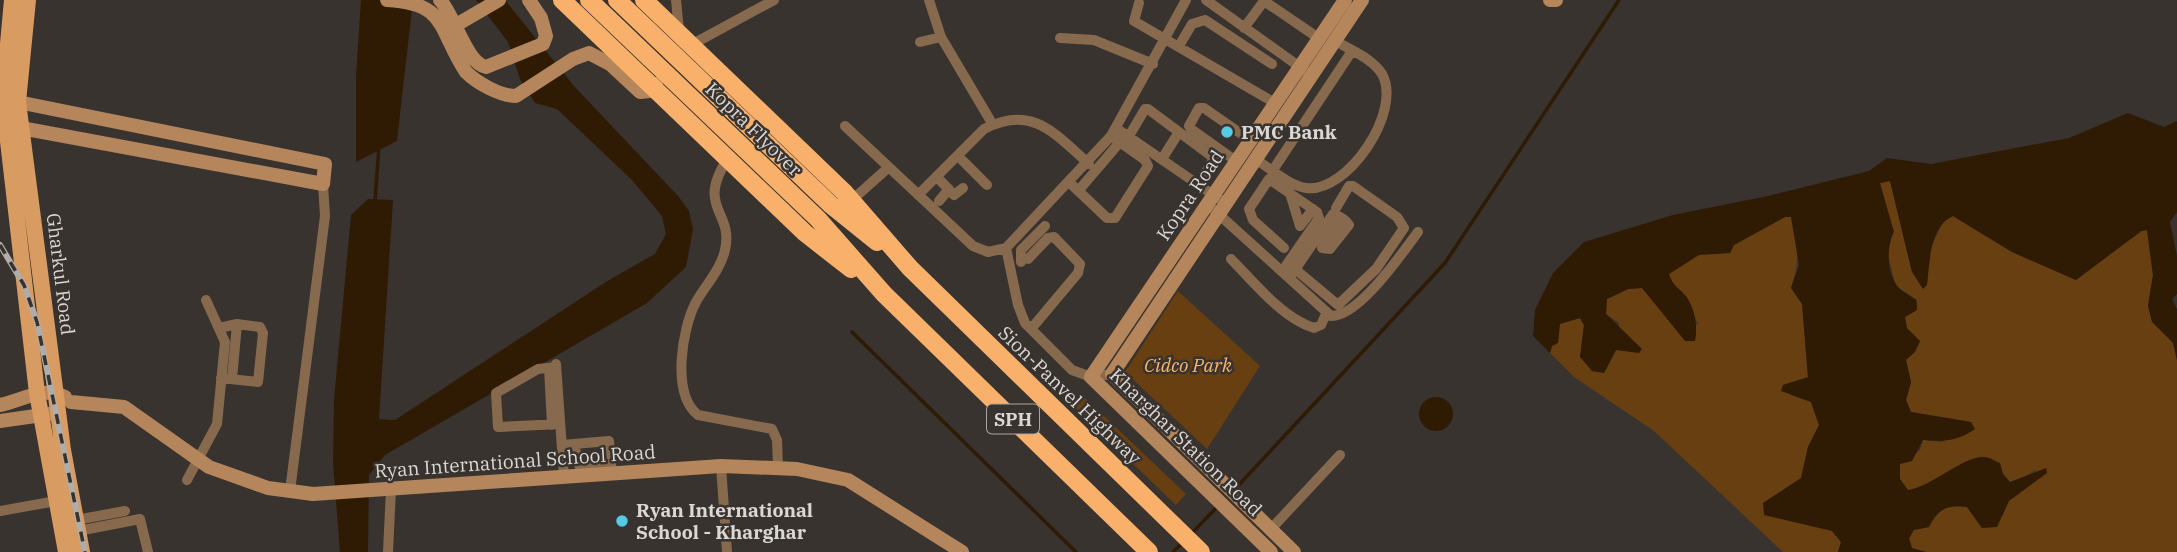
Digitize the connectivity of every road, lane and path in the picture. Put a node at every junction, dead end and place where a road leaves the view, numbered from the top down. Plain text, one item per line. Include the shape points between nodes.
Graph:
1 (12, 0) edge
2 (28, 0) edge
3 (387, 0) edge
4 (440, 0) edge
5 (499, 0) edge
6 (528, 0) edge
7 (562, 0) edge
8 (589, 0) edge
9 (617, 0) edge
10 (644, 0) edge
11 (676, 0) edge
12 (774, 0) edge
13 (929, 0) edge
14 (1186, 0) edge
15 (1206, 0) edge
16 (1345, 0) edge
17 (1362, 0) edge
18 (414, 1) edge
19 (1139, 3) dead end
20 (461, 22) junction
21 (1244, 28) junction
22 (941, 37) junction
23 (1060, 38) dead end
24 (1167, 39) junction
25 (1327, 39) junction
26 (920, 42) dead end
27 (685, 44) junction
28 (1179, 46) junction
29 (1352, 51) junction
30 (1153, 64) junction
31 (1272, 64) dead end
32 (1306, 71) junction
33 (655, 86) junction
34 (7, 100) edge
35 (1275, 103) junction
36 (9, 125) edge
37 (993, 125) junction
38 (845, 126) dead end
39 (1179, 132) junction
40 (186, 136) junction
41 (1119, 136) junction
42 (1250, 140) junction
43 (958, 156) junction
44 (183, 158) junction
45 (728, 159) junction
46 (1162, 159) junction
47 (1255, 159) junction
48 (1236, 161) junction
49 (1089, 164) junction
50 (889, 167) junction
51 (1273, 170) junction
52 (937, 177) junction
53 (323, 184) junction
54 (1199, 184) junction
55 (987, 185) dead end
56 (1074, 187) junction
57 (963, 188) dead end
58 (949, 189) junction
59 (1290, 193) junction
60 (918, 195) junction
61 (852, 201) junction
62 (939, 201) dead end
63 (1216, 204) junction
64 (1313, 209) junction
65 (1037, 218) junction
66 (1418, 232) dead end
67 (1006, 248) junction
68 (1284, 248) dead end
69 (1231, 259) dead end
70 (910, 268) junction
71 (1289, 272) junction
72 (884, 294) junction
73 (206, 300) dead end
74 (1326, 314) junction
75 (237, 324) junction
76 (219, 328) junction
77 (1031, 329) junction
78 (1112, 374) junction
79 (1090, 377) junction
80 (227, 378) junction
81 (56, 392) junction
82 (37, 393) junction
83 (0, 405) edge
84 (65, 407) junction
85 (42, 414) junction
86 (0, 421) edge
87 (556, 424) junction
88 (574, 444) junction
89 (562, 445) junction
90 (1340, 455) dead end
91 (200, 460) junction
92 (721, 466) junction
93 (778, 467) junction
94 (611, 468) junction
95 (564, 477) junction
96 (187, 480) dead end
97 (1210, 483) junction
98 (391, 489) junction
99 (290, 491) junction
100 (57, 501) junction
101 (0, 511) edge
102 (125, 511) dead end
103 (1242, 513) junction
104 (77, 526) junction
105 (1271, 529) junction
106 (1145, 548) edge
107 (66, 552) edge
108 (82, 552) edge
109 (148, 552) edge
110 (388, 552) edge
111 (727, 552) edge
112 (962, 552) edge
113 (1201, 552) edge
114 (1272, 552) edge
115 (1294, 552) edge

1 - 34 main road, Gharkul Road
2 - 34 main road, Gharkul Road
3 - 18 street
4 - 20 street
5 - 20 street
6 - 20 street via 541,18 546,36 543,44 497,64 486,67 476,63
7 - 33 highway
8 - 72 highway, Kopra Flyover / SPH via 818,219
9 - 70 highway, Kopra Flyover / SPH via 831,205
10 - 27 highway
11 - 27 street
12 - 27 street
13 - 22 street
14 - 24 street
15 - 21 street
16 - 25 street, Kopra Road
17 - 25 street, Kopra Road
18 - 33 street via 433,13 474,79 506,95 516,96 589,53 610,64 640,92
19 - 24 street via 1134,21
21 - 25 street via 1264,1
21 - 32 street
22 - 26 street
22 - 37 street
23 - 30 street via 1094,40
24 - 28 street
24 - 30 street
25 - 29 street
25 - 32 street, Kopra Road
27 - 61 highway
28 - 31 street via 1192,24 1205,20
28 - 35 street
29 - 51 street
29 - 51 street via 1374,64 1384,80 1388,103 1381,125 1348,170 1328,183 1303,188
30 - 41 street
32 - 35 street, Kopra Road
32 - 47 street, Kopra Road
33 - 45 highway
34 - 36 main road, Gharkul Road
34 - 40 street
35 - 42 street, Kopra Road
36 - 44 street
36 - 81 main road, Gharkul Road
36 - 82 main road, Gharkul Road
37 - 43 street
37 - 49 street via 1028,120 1044,124
38 - 50 street
39 - 41 street via 1146,108
39 - 46 street
39 - 54 street via 1214,158
40 - 44 street
40 - 53 street via 325,164
41 - 46 street
41 - 49 street
41 - 56 street
41 - 56 street via 1148,166 1115,218 1110,220
42 - 48 street, Kopra Road
42 - 48 street via 1204,107 1199,108 1191,129
43 - 52 street
43 - 55 street
44 - 53 street
45 - 72 highway via 805,233
45 - 93 street via 712,192 726,246 694,306 681,365 684,394 698,415 772,429
46 - 54 street
47 - 51 street
47 - 63 street, Kopra Road
48 - 63 street, Kopra Road
49 - 56 street
50 - 60 street
50 - 61 street
52 - 58 street
52 - 60 street
53 - 99 street via 325,216
54 - 63 street
56 - 65 street
57 - 58 street via 954,195
58 - 62 street
59 - 64 street
59 - 64 street via 1300,226
59 - 68 street via 1269,179 1249,209 1253,220
60 - 67 street via 973,246 988,252
61 - 70 highway
63 - 71 street
63 - 78 street, Kopra Road
63 - 79 street, Kopra Road
64 - 71 street via 1318,222
65 - 67 street
65 - 77 street via 1048,229 1021,250 1025,260 1055,237 1080,264 1078,273
66 - 74 street via 1370,291 1343,314
67 - 77 street via 1018,305
69 - 74 street via 1306,325 1321,325
70 - 113 highway, Sion-Panvel Highway / SPH
71 - 71 street via 1331,215 1338,213 1349,186 1397,217 1404,228 1376,270 1338,305
71 - 74 street
72 - 106 highway, SPH
73 - 76 street
75 - 76 street
75 - 80 street
75 - 80 street via 263,329 259,379
76 - 80 street via 225,342
77 - 79 street via 1072,370
78 - 79 street, Kharghar Station Road
78 - 97 street, Kharghar Station Road
79 - 97 street, Kharghar Station Road
80 - 91 street via 217,424
81 - 82 street
81 - 84 main road, Gharkul Road
82 - 83 street
82 - 85 main road, Gharkul Road
84 - 85 street, Ryan International School Road
84 - 91 street, Ryan International School Road via 124,407
84 - 104 main road, Gharkul Road
85 - 86 street, Ryan International School Road
85 - 100 main road, Gharkul Road
87 - 87 street via 554,366 534,371 496,395 499,429
87 - 89 street
88 - 89 street
88 - 94 street via 579,465
88 - 94 street via 609,441
89 - 95 street
90 - 105 street
91 - 96 street
91 - 99 street, Ryan International School Road via 268,488
92 - 93 street, Ryan International School Road
92 - 94 street, Ryan International School Road
92 - 111 street
93 - 112 street, Ryan International School Road via 848,480
94 - 95 street, Ryan International School Road
95 - 98 street, Ryan International School Road
97 - 103 street, Kharghar Station Road
98 - 99 street, Ryan International School Road
98 - 110 street
100 - 101 street
100 - 107 main road, Gharkul Road
102 - 104 street
103 - 105 street, Kharghar Station Road
103 - 114 street, Kharghar Station Road
104 - 108 main road, Gharkul Road
104 - 109 street via 140,519
105 - 115 street, Kharghar Station Road

